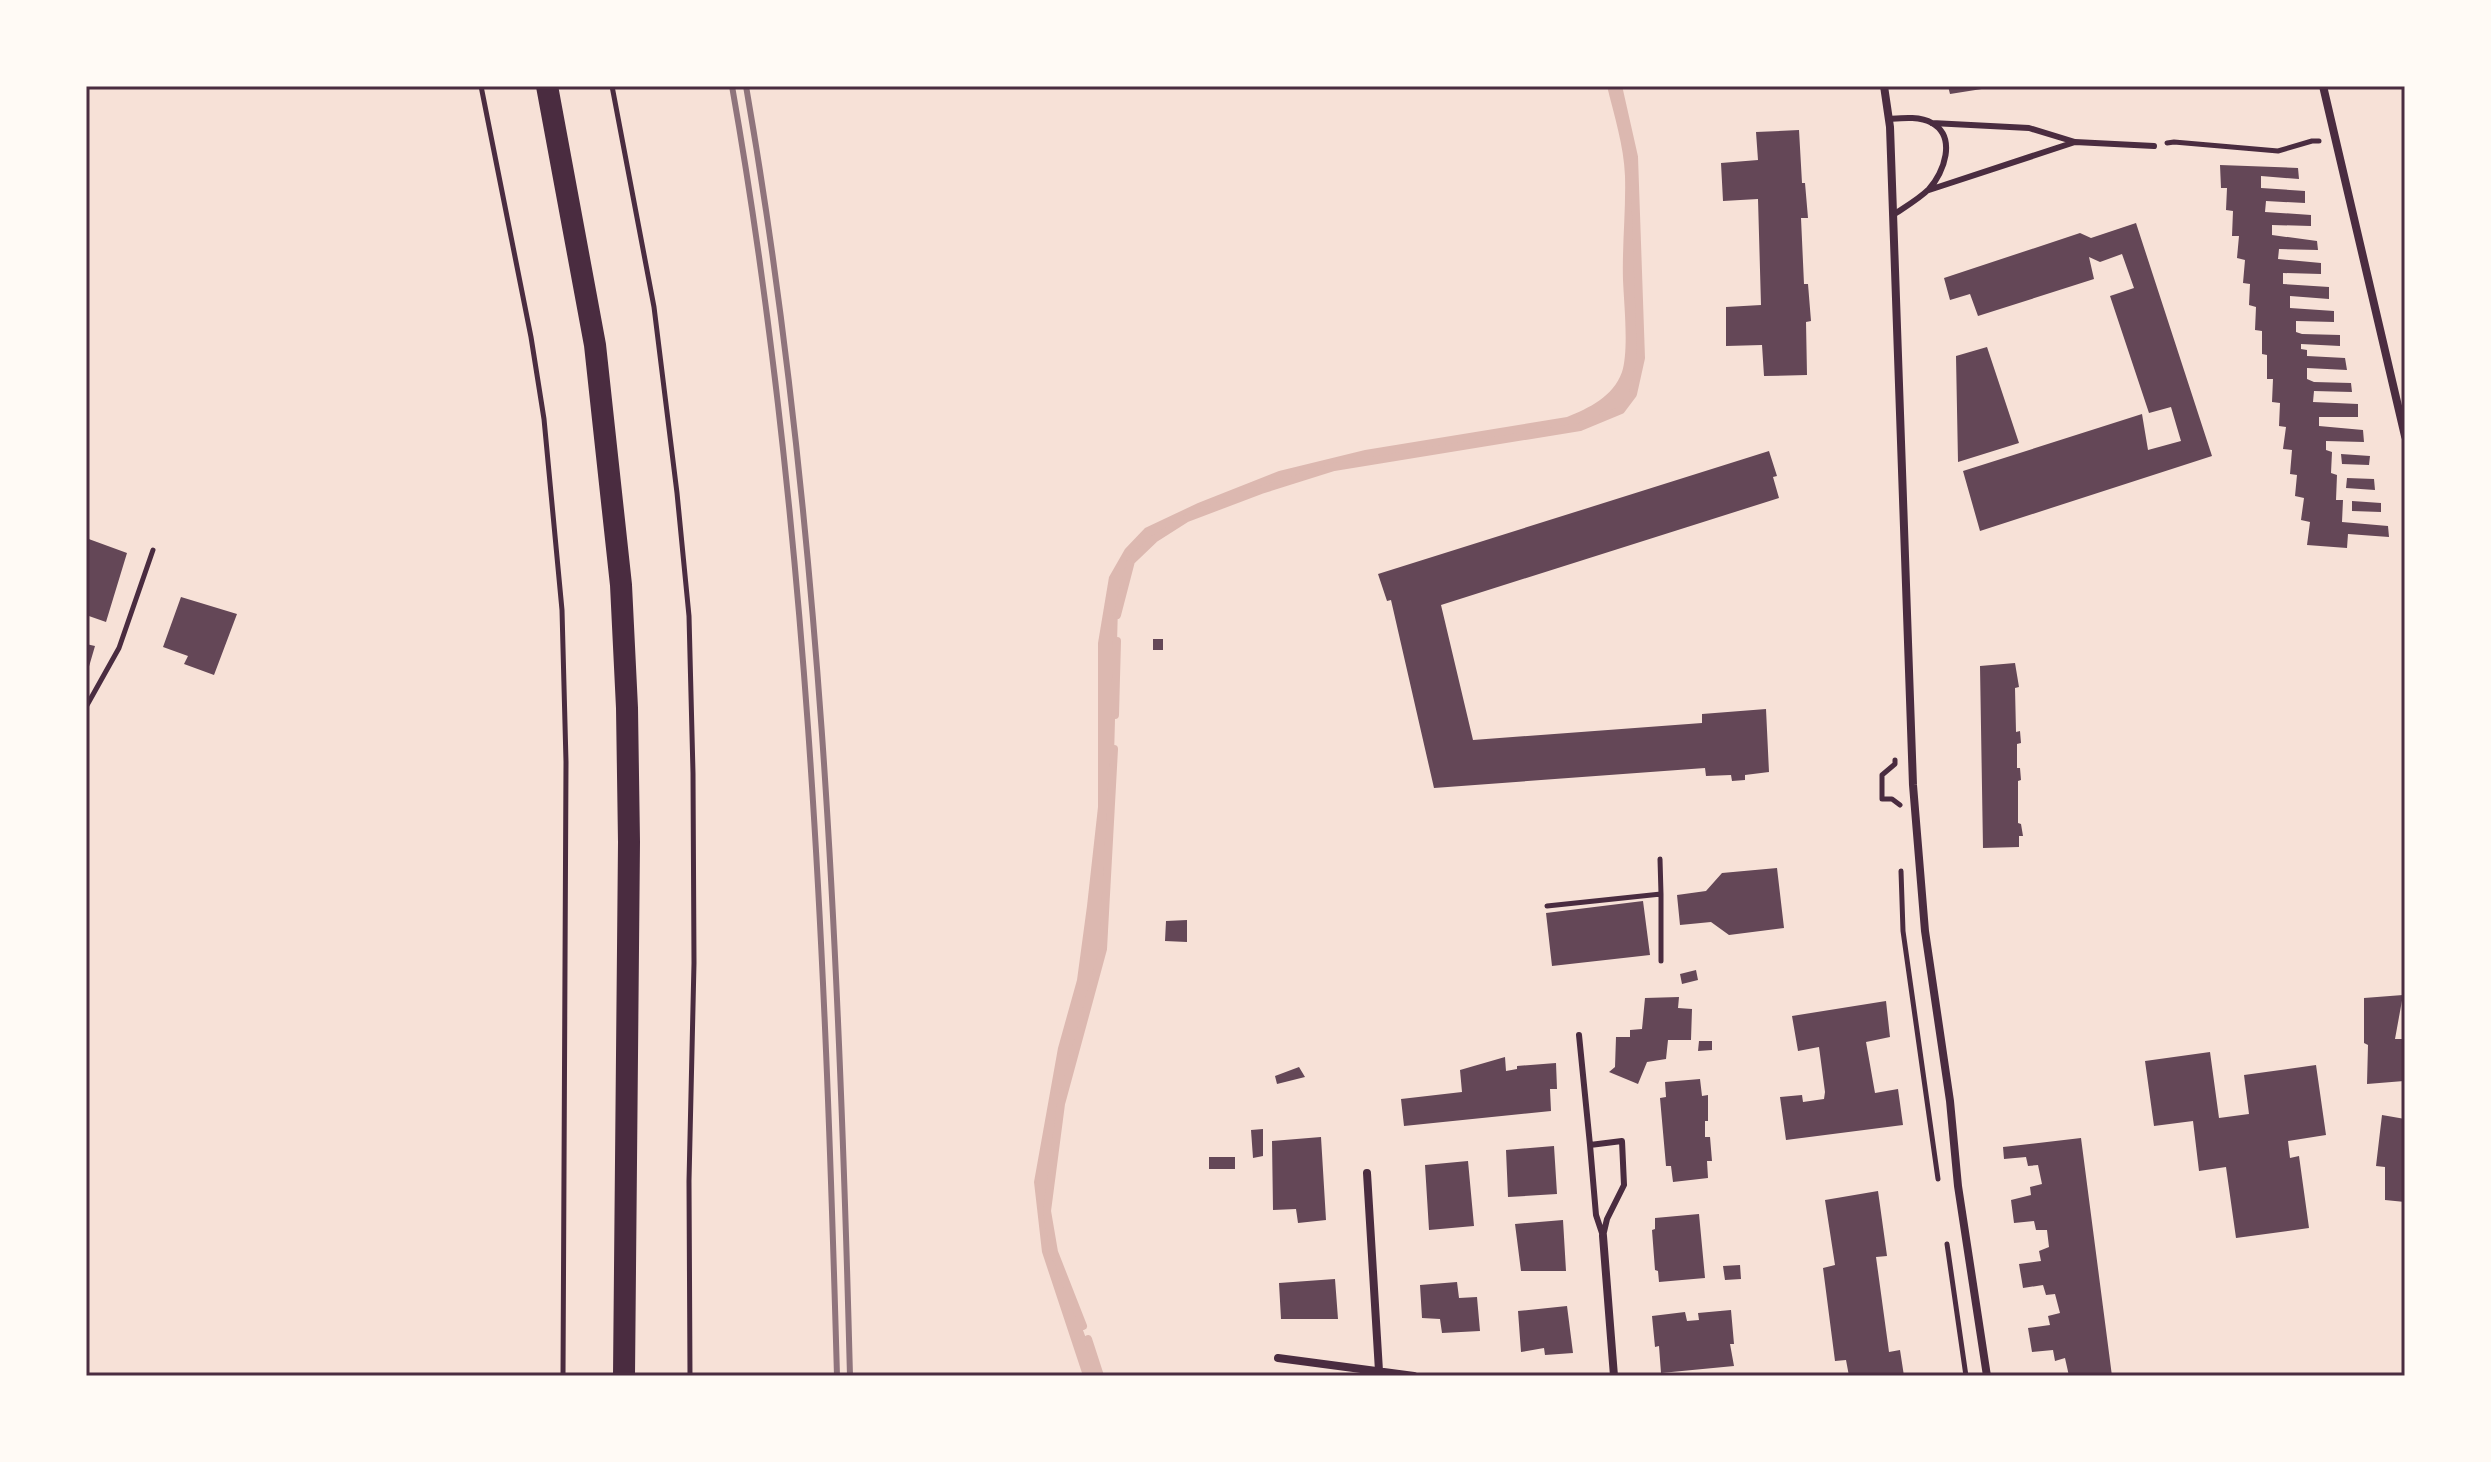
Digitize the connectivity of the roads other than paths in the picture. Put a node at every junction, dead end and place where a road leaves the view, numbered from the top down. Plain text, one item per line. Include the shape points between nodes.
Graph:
1 (547, 86) edge
2 (1884, 86) edge
3 (2323, 86) edge
4 (1889, 119) junction
5 (1932, 123) junction
6 (2075, 142) junction
7 (2154, 146) road end
8 (1929, 190) junction
9 (1893, 215) junction
10 (2405, 436) edge
11 (1579, 1035) dead end
12 (1590, 1145) junction
13 (1367, 1173) dead end
14 (1603, 1236) junction
15 (1278, 1358) dead end
16 (1379, 1371) junction
17 (624, 1376) edge
18 (1414, 1376) edge
19 (1614, 1376) edge
20 (1987, 1376) edge

1 - 17 highway via 595,345 621,585 629,842
2 - 4 street
3 - 10 street
4 - 5 lane
4 - 9 street
5 - 6 lane via 2029,128
5 - 8 lane via 1943,135 1947,155
6 - 7 lane
6 - 8 lane
8 - 9 lane
9 - 20 street via 1921,893
11 - 12 lane
12 - 14 lane
12 - 14 lane via 1622,1141 1624,1185
13 - 16 street
14 - 19 street
15 - 16 street
16 - 18 street

